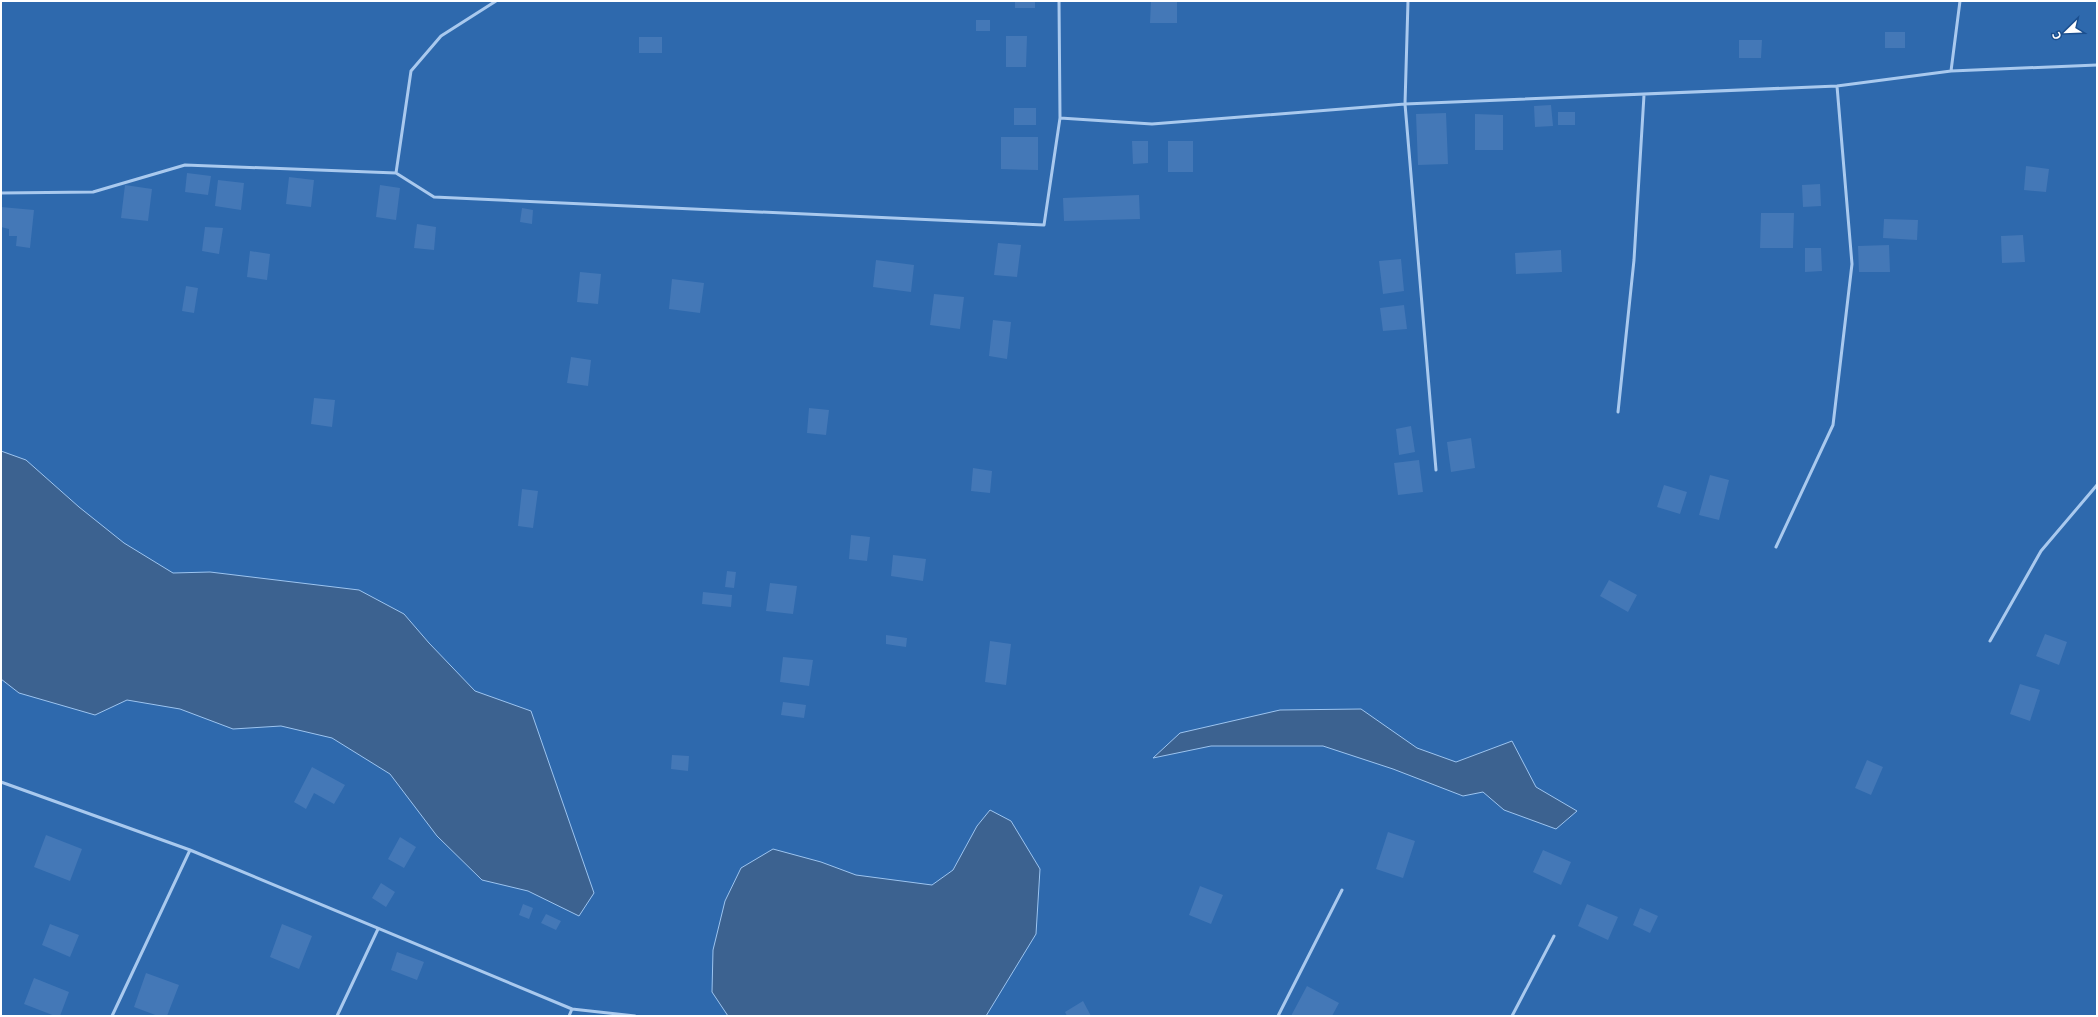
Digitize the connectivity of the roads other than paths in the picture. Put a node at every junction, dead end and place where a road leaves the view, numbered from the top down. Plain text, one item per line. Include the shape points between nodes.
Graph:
1 (496, 1) edge
2 (1059, 1) edge
3 (1408, 1) edge
4 (1960, 1) edge
5 (2097, 65) edge
6 (1951, 71) junction
7 (1837, 86) junction
8 (1644, 96) junction
9 (1405, 104) junction
10 (1060, 118) junction
11 (396, 173) junction
12 (1, 193) edge
13 (1618, 412) dead end
14 (1436, 470) dead end
15 (2097, 485) edge
16 (1776, 547) dead end
17 (1990, 640) dead end
18 (1, 784) edge
19 (190, 850) junction
20 (1342, 890) dead end
21 (378, 929) junction
22 (1554, 936) dead end
23 (572, 1009) junction
24 (112, 1016) edge
25 (337, 1016) edge
26 (569, 1016) edge
27 (635, 1016) edge
28 (1278, 1016) edge
29 (1512, 1016) edge

1 - 11 lane via 441,36 411,71
2 - 10 lane
3 - 9 lane
4 - 6 lane
5 - 6 lane
6 - 7 lane
7 - 8 lane
7 - 16 lane via 1852,264 1834,425
8 - 9 lane
8 - 13 lane via 1634,260
9 - 10 lane via 1152,124
9 - 14 lane
10 - 11 lane via 1044,225 434,197
11 - 12 lane via 185,165 93,192
15 - 17 lane via 2041,550
18 - 19 lane
19 - 21 lane
19 - 24 lane
20 - 28 lane
21 - 23 lane
21 - 25 lane
22 - 29 lane
23 - 26 lane
23 - 27 lane

